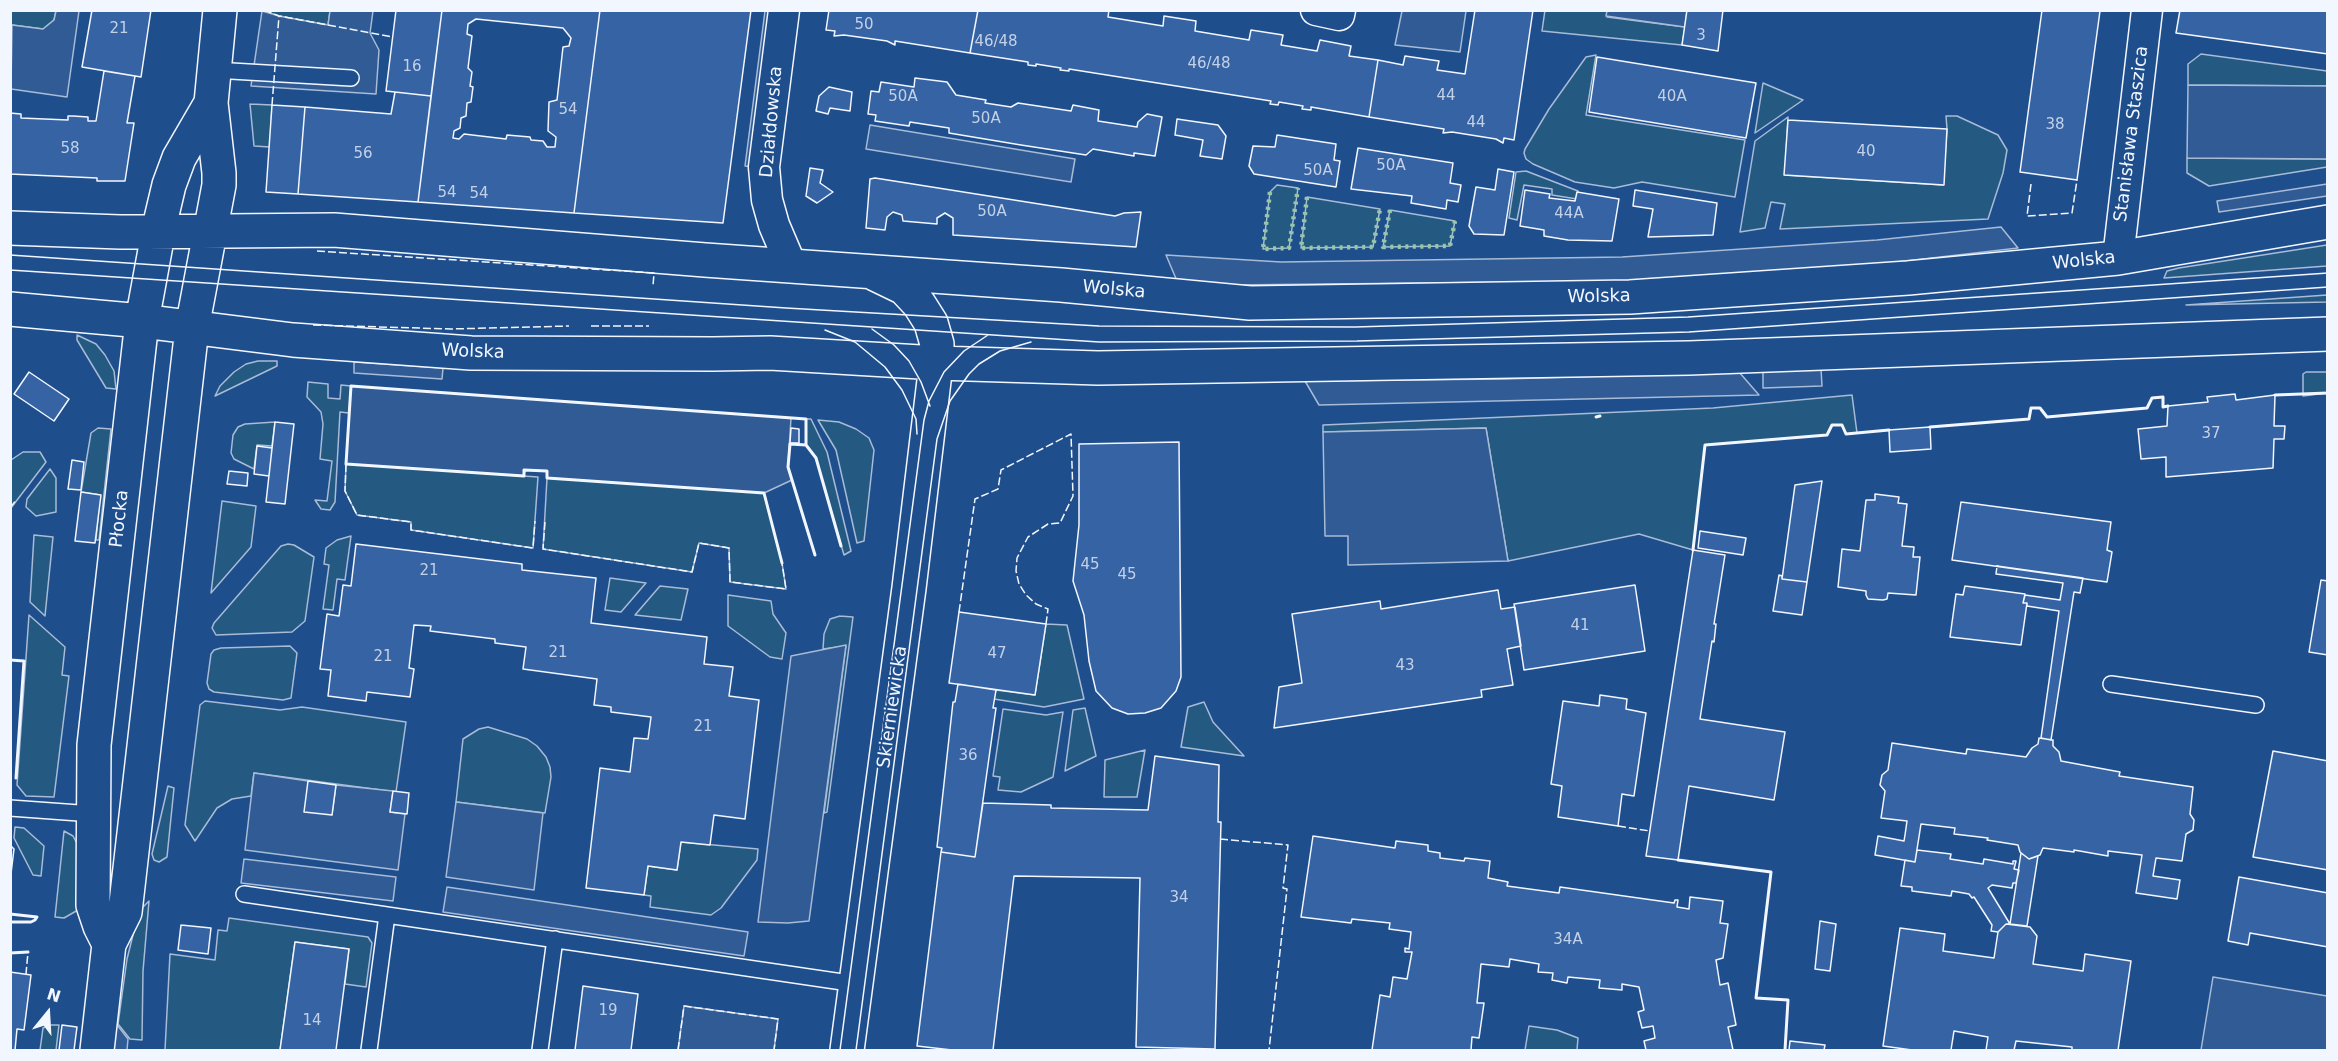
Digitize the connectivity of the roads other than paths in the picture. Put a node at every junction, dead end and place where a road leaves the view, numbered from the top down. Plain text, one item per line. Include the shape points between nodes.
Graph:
1 (220, 10) edge
2 (784, 10) edge
3 (1316, 10) edge
4 (1340, 10) edge
5 (2147, 10) edge
6 (214, 70) junction
7 (351, 78) dead end
8 (211, 104) junction
9 (2328, 222) edge
10 (10, 228) edge
11 (210, 231) junction
12 (158, 232) junction
13 (2118, 258) junction
14 (791, 265) junction
15 (867, 271) junction
16 (10, 309) edge
17 (142, 321) junction
18 (192, 328) junction
19 (2328, 334) edge
20 (937, 363) junction
21 (2111, 684) dead end
22 (2256, 705) dead end
23 (10, 808) edge
24 (93, 814) junction
25 (244, 894) dead end
26 (387, 915) junction
27 (555, 939) junction
28 (110, 944) junction
29 (856, 984) junction
30 (97, 1050) edge
31 (369, 1050) edge
32 (540, 1050) edge
33 (847, 1050) edge

1 - 6 main road, Płocka
2 - 14 street, Działdowska via 764,167 767,200
3 - 4 street via 1339,15
5 - 13 street, Stanisława Staszica
6 - 7 lane
6 - 8 main road, Płocka
8 - 11 main road, Płocka via 219,173
8 - 12 main road, Płocka via 180,158
9 - 13 main road, Wolska
10 - 12 main road, Wolska
11 - 12 main road, Wolska
11 - 14 main road, Wolska via 334,230
11 - 18 main road, Płocka
12 - 17 main road, Płocka
13 - 15 main road, Wolska via 1908,278 1630,297 1250,303
14 - 15 main road, Wolska
15 - 20 main road, Wolska via 904,288 919,304 931,323
16 - 17 main road, Wolska
17 - 18 main road, Wolska
17 - 24 main road, Płocka via 94,745
18 - 20 main road, Wolska via 471,353 770,352
18 - 28 main road, Płocka via 125,912
19 - 20 main road, Wolska via 1689,358 1127,368
20 - 29 main road, Skierniewicka
21 - 22 lane
23 - 24 lane
24 - 28 main road, Płocka via 93,905
25 - 26 lane
26 - 27 lane
26 - 31 lane
27 - 29 lane
27 - 32 lane
28 - 30 main road, Płocka
29 - 33 main road, Skierniewicka

